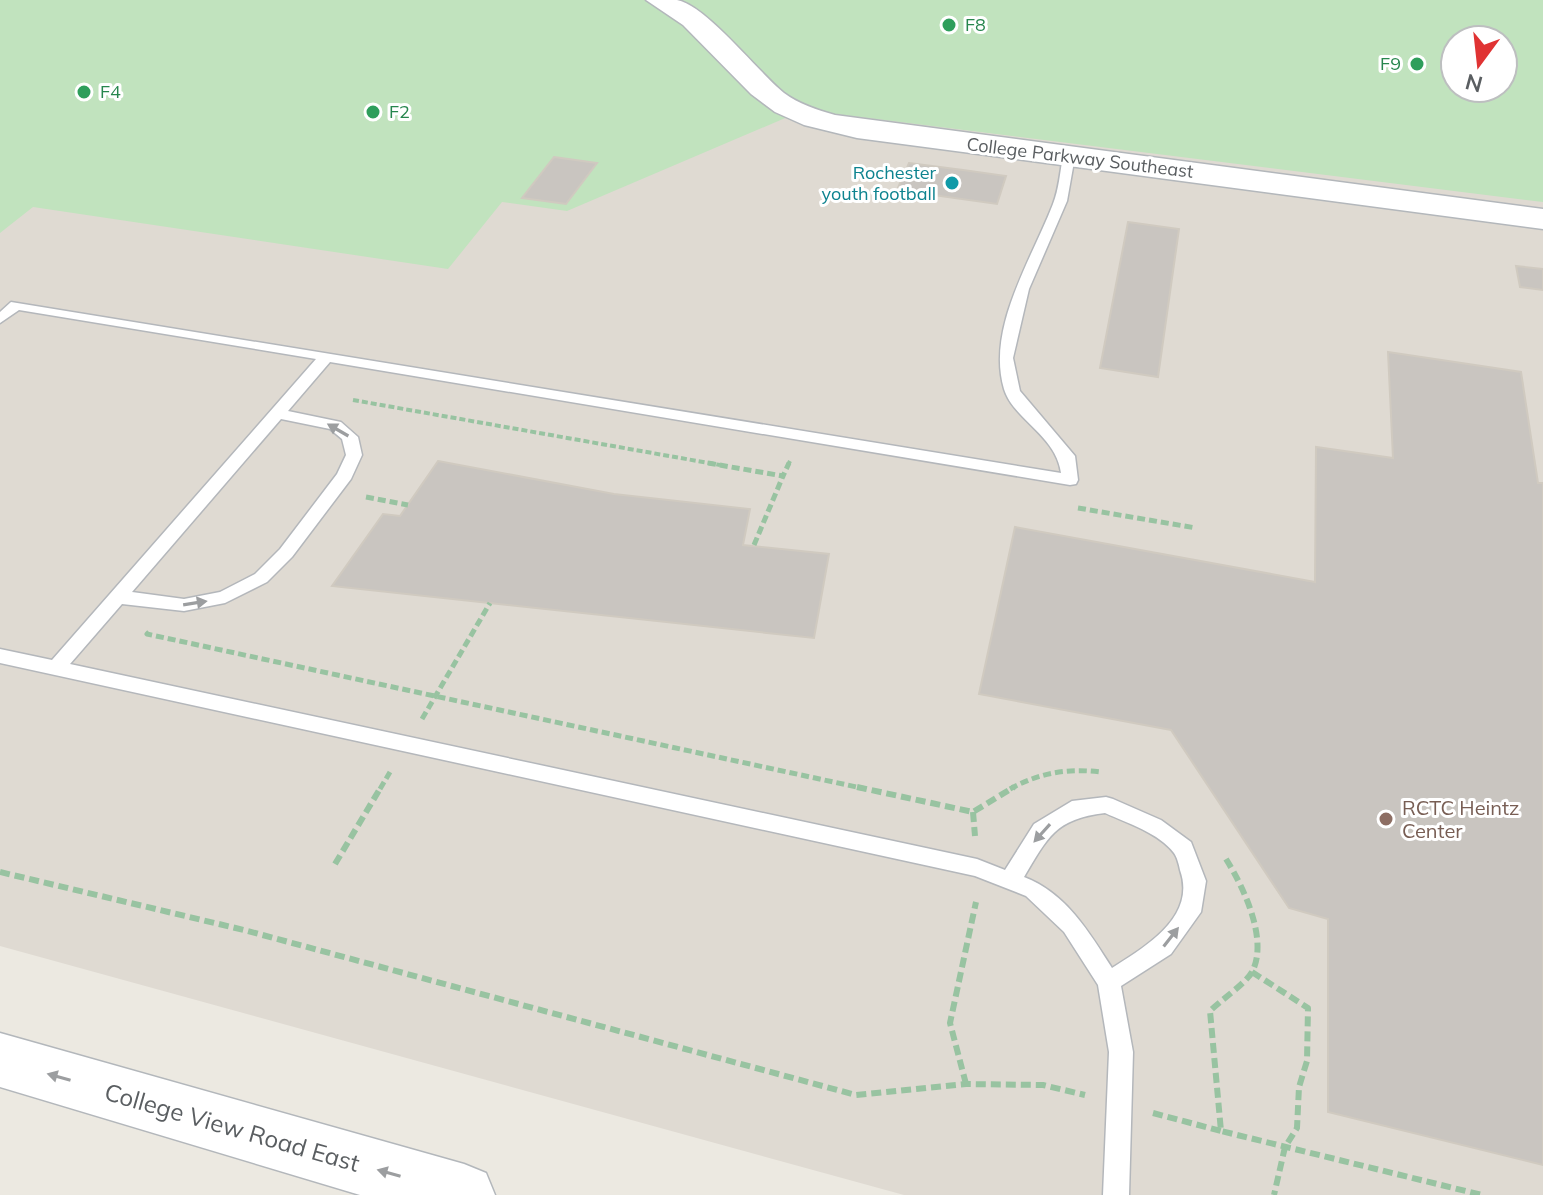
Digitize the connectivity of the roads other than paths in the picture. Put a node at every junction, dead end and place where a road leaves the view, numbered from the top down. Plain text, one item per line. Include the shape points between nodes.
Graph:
1 (659, 0) edge
2 (1069, 156) junction
3 (1543, 219) edge
4 (0, 319) edge
5 (327, 356) junction
6 (278, 414) junction
7 (117, 597) junction
8 (0, 656) edge
9 (56, 668) junction
10 (1010, 881) junction
11 (1109, 982) junction
12 (0, 1060) edge
13 (464, 1195) edge
14 (1116, 1195) edge

1 - 2 street, College Parkway Southeast via 685,14 777,101 797,112 857,129
2 - 3 street, College Parkway Southeast
2 - 5 lane via 1061,201 1022,289 1006,358 1012,392 1067,456 1070,480
4 - 5 lane via 16,305
5 - 6 lane
6 - 7 lane
7 -> 6 lane via 184,605 225,597 261,578 286,553 345,475 354,455 350,437 335,425
7 - 9 lane
8 - 9 lane
9 - 10 lane via 977,868
10 - 11 lane via 1034,890 1072,925
11 -> 10 lane via 1163,947 1190,912 1195,881 1183,848 1154,826 1106,805 1072,809 1041,830
11 - 14 lane via 1121,1052
13 -> 12 street, College View Road East

